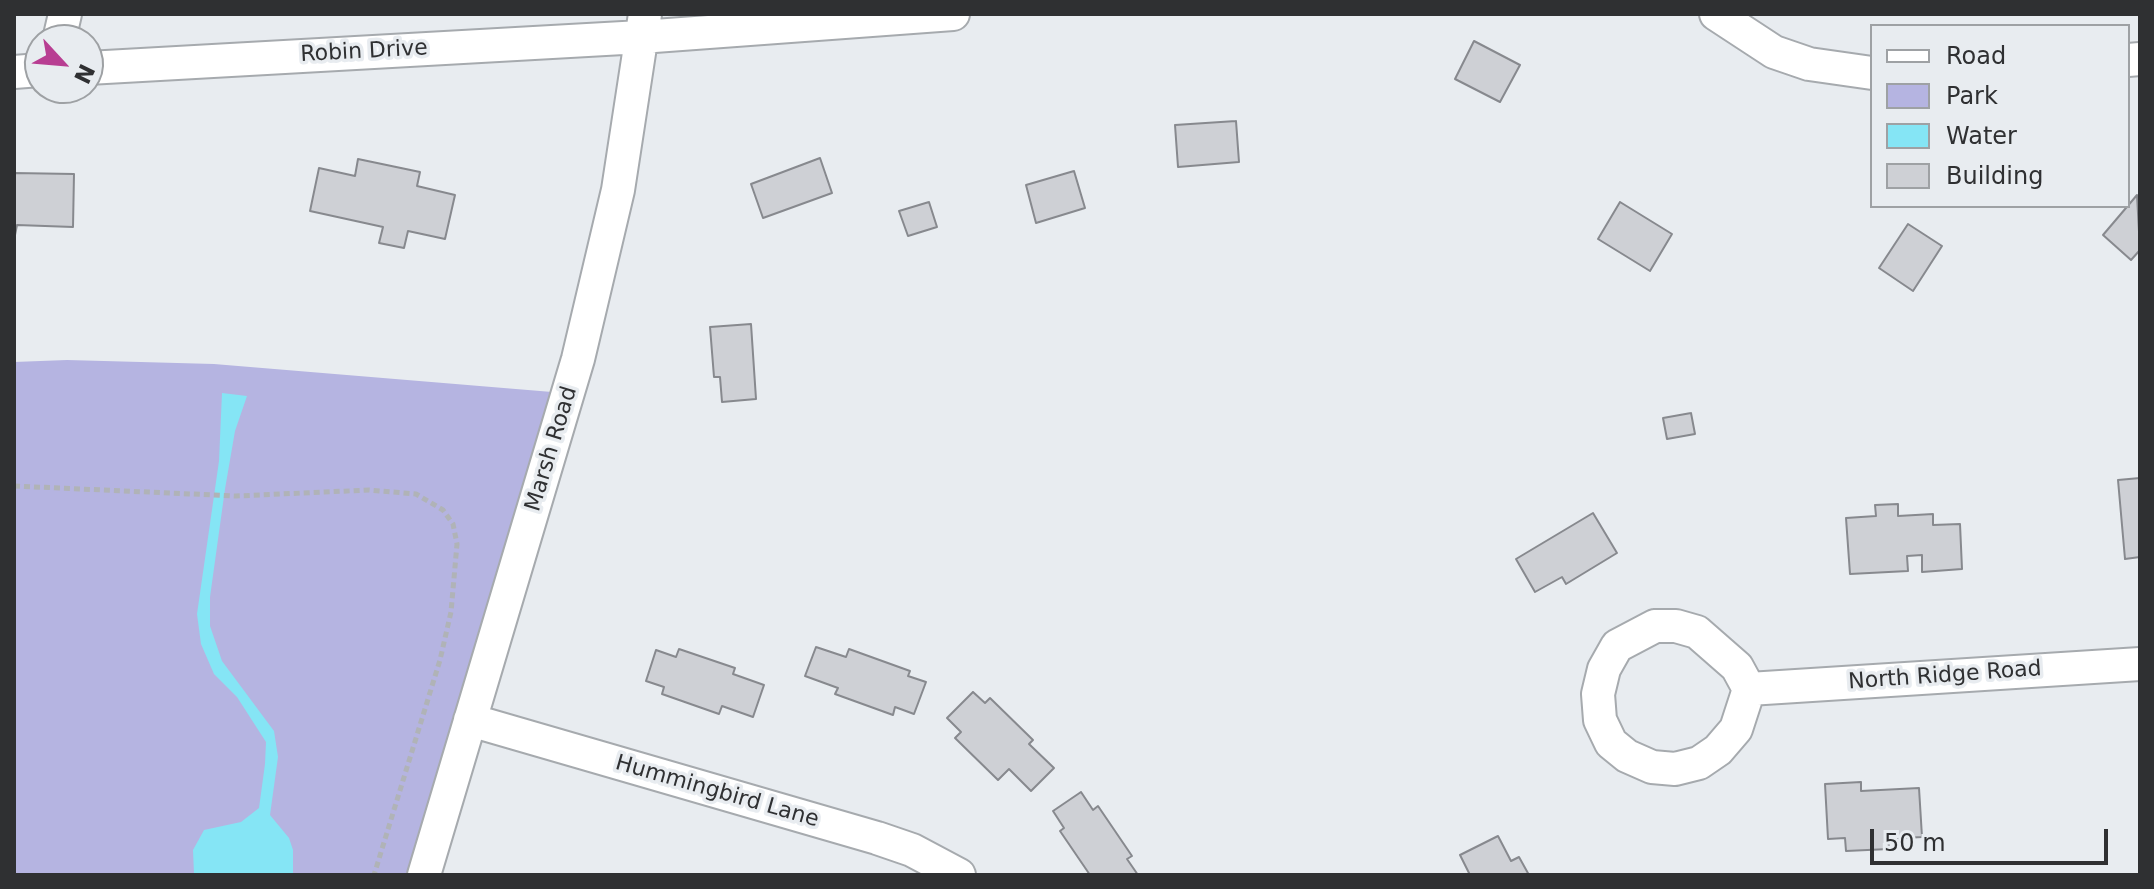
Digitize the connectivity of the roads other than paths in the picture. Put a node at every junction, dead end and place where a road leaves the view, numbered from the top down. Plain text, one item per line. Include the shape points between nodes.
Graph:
1 (953, 14) edge
2 (1716, 14) edge
3 (643, 26) edge
4 (104, 67) edge
5 (1870, 73) edge
6 (2140, 664) edge
7 (1749, 689) junction
8 (470, 720) junction
9 (424, 875) edge
10 (959, 875) edge

1 - 3 street, Robin Drive
2 - 5 street via 1774,52 1809,64
3 - 4 street, Robin Drive
3 - 8 street, Marsh Road via 618,190 578,359
6 - 7 street, North Ridge Road
7 - 7 street via 1737,667 1697,632 1655,626 1617,646 1598,694 1600,720 1611,743 1627,756 1652,767 1675,769 1699,763 1718,750 1736,729
8 - 9 street, Marsh Road
8 - 10 street, Hummingbird Lane via 877,838

